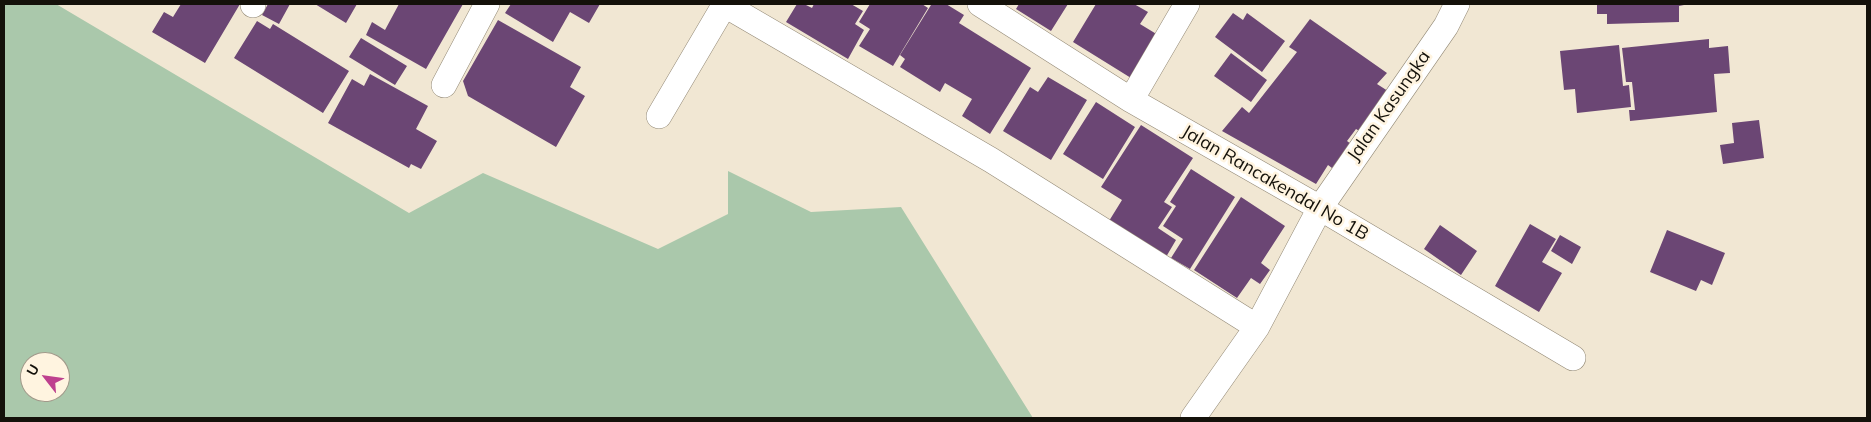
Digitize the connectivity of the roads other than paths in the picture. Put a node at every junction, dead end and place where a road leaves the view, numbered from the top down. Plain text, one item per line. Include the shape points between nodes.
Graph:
1 (487, 4) edge
2 (725, 4) edge
3 (980, 4) edge
4 (1187, 4) edge
5 (1457, 4) edge
6 (444, 85) dead end
7 (1132, 100) junction
8 (659, 116) dead end
9 (1320, 208) junction
10 (1257, 327) junction
11 (1573, 358) dead end
12 (1193, 418) edge

1 - 6 street
2 - 8 street
2 - 10 street via 991,160
3 - 7 street, Jalan Rancakendal No 1B
4 - 7 street
5 - 9 street, Jalan Kasungka via 1446,26
7 - 9 street, Jalan Rancakendal No 1B
9 - 10 street, Jalan Kasungka
9 - 11 street, Jalan Rancakendal No 1B
10 - 12 street, Jalan Kasungka

